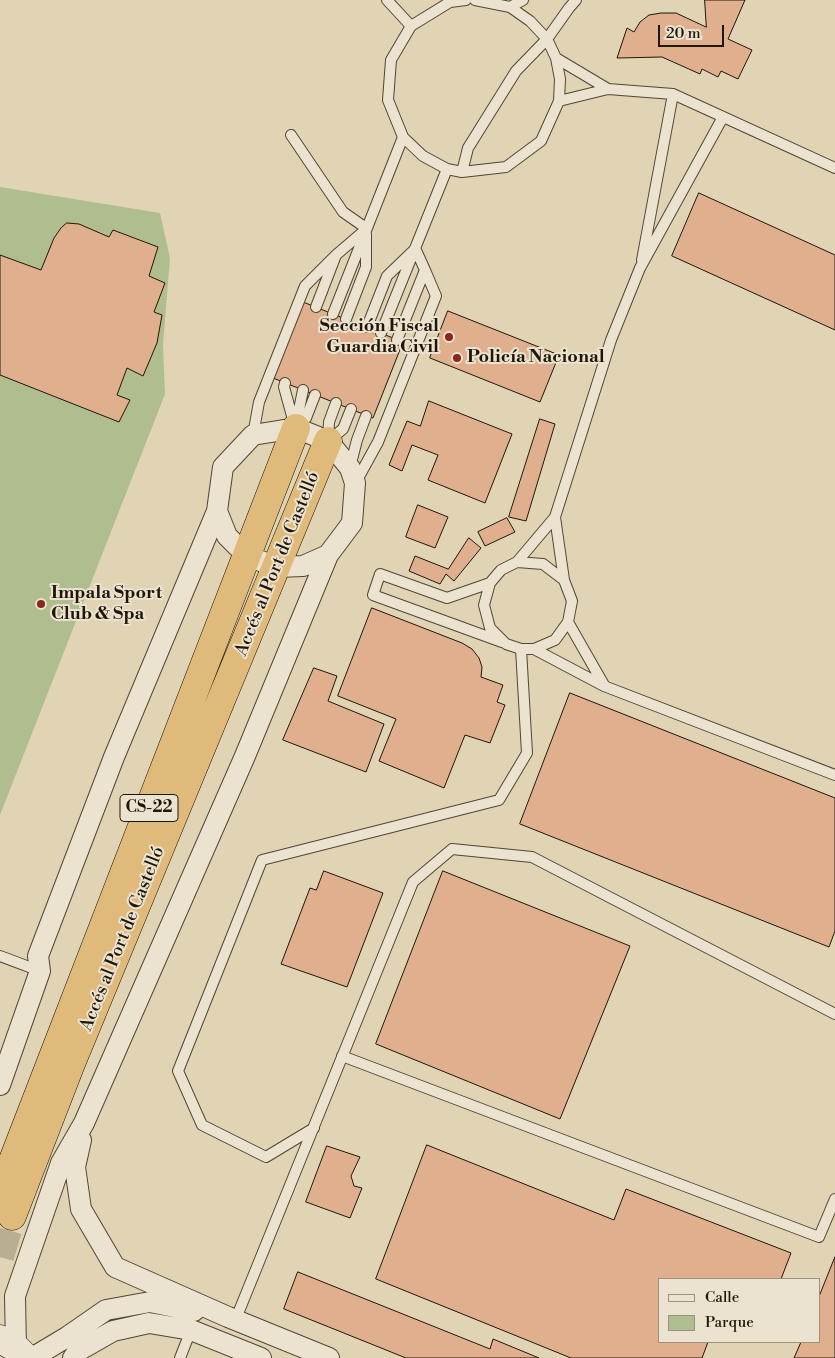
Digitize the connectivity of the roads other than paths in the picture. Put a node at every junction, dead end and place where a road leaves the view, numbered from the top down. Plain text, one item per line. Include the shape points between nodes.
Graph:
1 (387, 0) edge
2 (466, 0) edge
3 (475, 0) edge
4 (523, 0) edge
5 (576, 0) edge
6 (448, 1) edge
7 (510, 7) junction
8 (411, 26) junction
9 (546, 40) junction
10 (556, 58) junction
11 (608, 89) junction
12 (673, 94) junction
13 (559, 100) junction
14 (723, 117) junction
15 (291, 135) dead end
16 (403, 137) junction
17 (835, 168) edge
18 (447, 169) junction
19 (462, 172) junction
20 (366, 228) junction
21 (415, 248) junction
22 (336, 255) junction
23 (640, 268) junction
24 (425, 270) junction
25 (316, 307) dead end
26 (333, 314) dead end
27 (346, 319) dead end
28 (366, 327) dead end
29 (381, 334) dead end
30 (397, 340) dead end
31 (286, 383) dead end
32 (302, 390) dead end
33 (316, 395) dead end
34 (336, 403) dead end
35 (351, 410) dead end
36 (366, 416) dead end
37 (296, 428) junction
38 (253, 435) junction
39 (328, 441) junction
40 (353, 475) junction
41 (217, 511) junction
42 (555, 517) junction
43 (328, 555) junction
44 (247, 556) junction
45 (517, 562) junction
46 (276, 567) junction
47 (564, 580) junction
48 (490, 583) junction
49 (568, 622) junction
50 (506, 644) junction
51 (521, 649) junction
52 (534, 649) junction
53 (604, 686) junction
54 (835, 775) edge
55 (0, 956) edge
56 (40, 971) junction
57 (835, 1014) edge
58 (342, 1056) junction
59 (0, 1085) edge
60 (84, 1124) junction
61 (314, 1128) junction
62 (835, 1199) edge
63 (6, 1205) edge
64 (232, 1319) junction
65 (191, 1330) junction
66 (19, 1351) edge
67 (73, 1358) edge
68 (180, 1358) edge
69 (261, 1358) edge
70 (329, 1358) edge

1 - 8 lane
2 - 6 lane
3 - 7 lane
4 - 7 lane
5 - 9 lane
6 - 8 lane
7 - 9 lane via 530,21
8 - 16 lane via 391,60 388,100
9 - 10 lane
9 - 19 lane via 516,71 468,148
10 - 11 lane
10 - 13 lane
11 - 12 lane
11 - 13 lane
12 - 14 lane
12 - 23 lane
13 - 19 lane via 541,141 506,167
14 - 17 lane
14 - 23 lane
15 - 20 lane via 343,212
16 - 18 lane via 422,156
16 - 20 lane
18 - 19 lane
18 - 21 lane
20 - 22 lane
20 - 26 lane
20 - 27 lane via 366,268
21 - 24 lane
21 - 28 lane via 387,276
21 - 29 lane
22 - 25 lane
22 - 38 lane via 305,286 259,402
23 - 42 lane via 611,340
24 - 30 lane
24 - 40 lane via 436,296 378,442
31 - 37 lane via 284,387
32 - 37 lane
33 - 37 lane via 306,418
34 - 39 lane via 329,422
35 - 39 lane via 343,429
36 - 40 lane via 357,440
37 - 38 street
37 - 39 street
37 - 44 highway, Accés al Port de Castelló / CS-22
38 - 41 street via 223,467
39 - 40 street
39 - 46 highway, Accés al Port de Castelló / CS-22
40 - 43 street via 352,523
41 - 44 street via 228,536
41 - 56 street via 114,757 38,956
42 - 45 lane
42 - 47 lane
43 - 46 street via 303,566
43 - 60 street via 245,756
44 - 46 street
44 - 63 highway, Accés al Port de Castelló / CS-22 via 50,1060
45 - 47 lane via 543,564
45 - 48 lane via 501,570
46 - 63 highway, Accés al Port de Castelló / CS-22 via 74,1057
47 - 49 lane via 572,601
48 - 50 lane via 484,605 490,628
48 - 50 lane via 447,598 380,574 373,595
49 - 52 lane via 555,640
49 - 53 lane
50 - 51 lane
51 - 52 lane
51 - 61 lane via 527,753 498,800 262,860 178,1071 202,1126 266,1157
52 - 53 lane
53 - 54 lane
55 - 56 lane
56 - 59 street
57 - 58 lane via 532,857 452,848 413,882
58 - 61 lane
58 - 62 lane via 819,1237
60 - 64 street via 75,1167 81,1209 114,1267
60 - 66 street via 61,1163 15,1296
61 - 64 lane
64 - 66 street via 150,1302 106,1310 67,1337
64 - 70 street
65 - 67 street via 149,1323 113,1331 78,1351
65 - 68 lane
65 - 69 street

